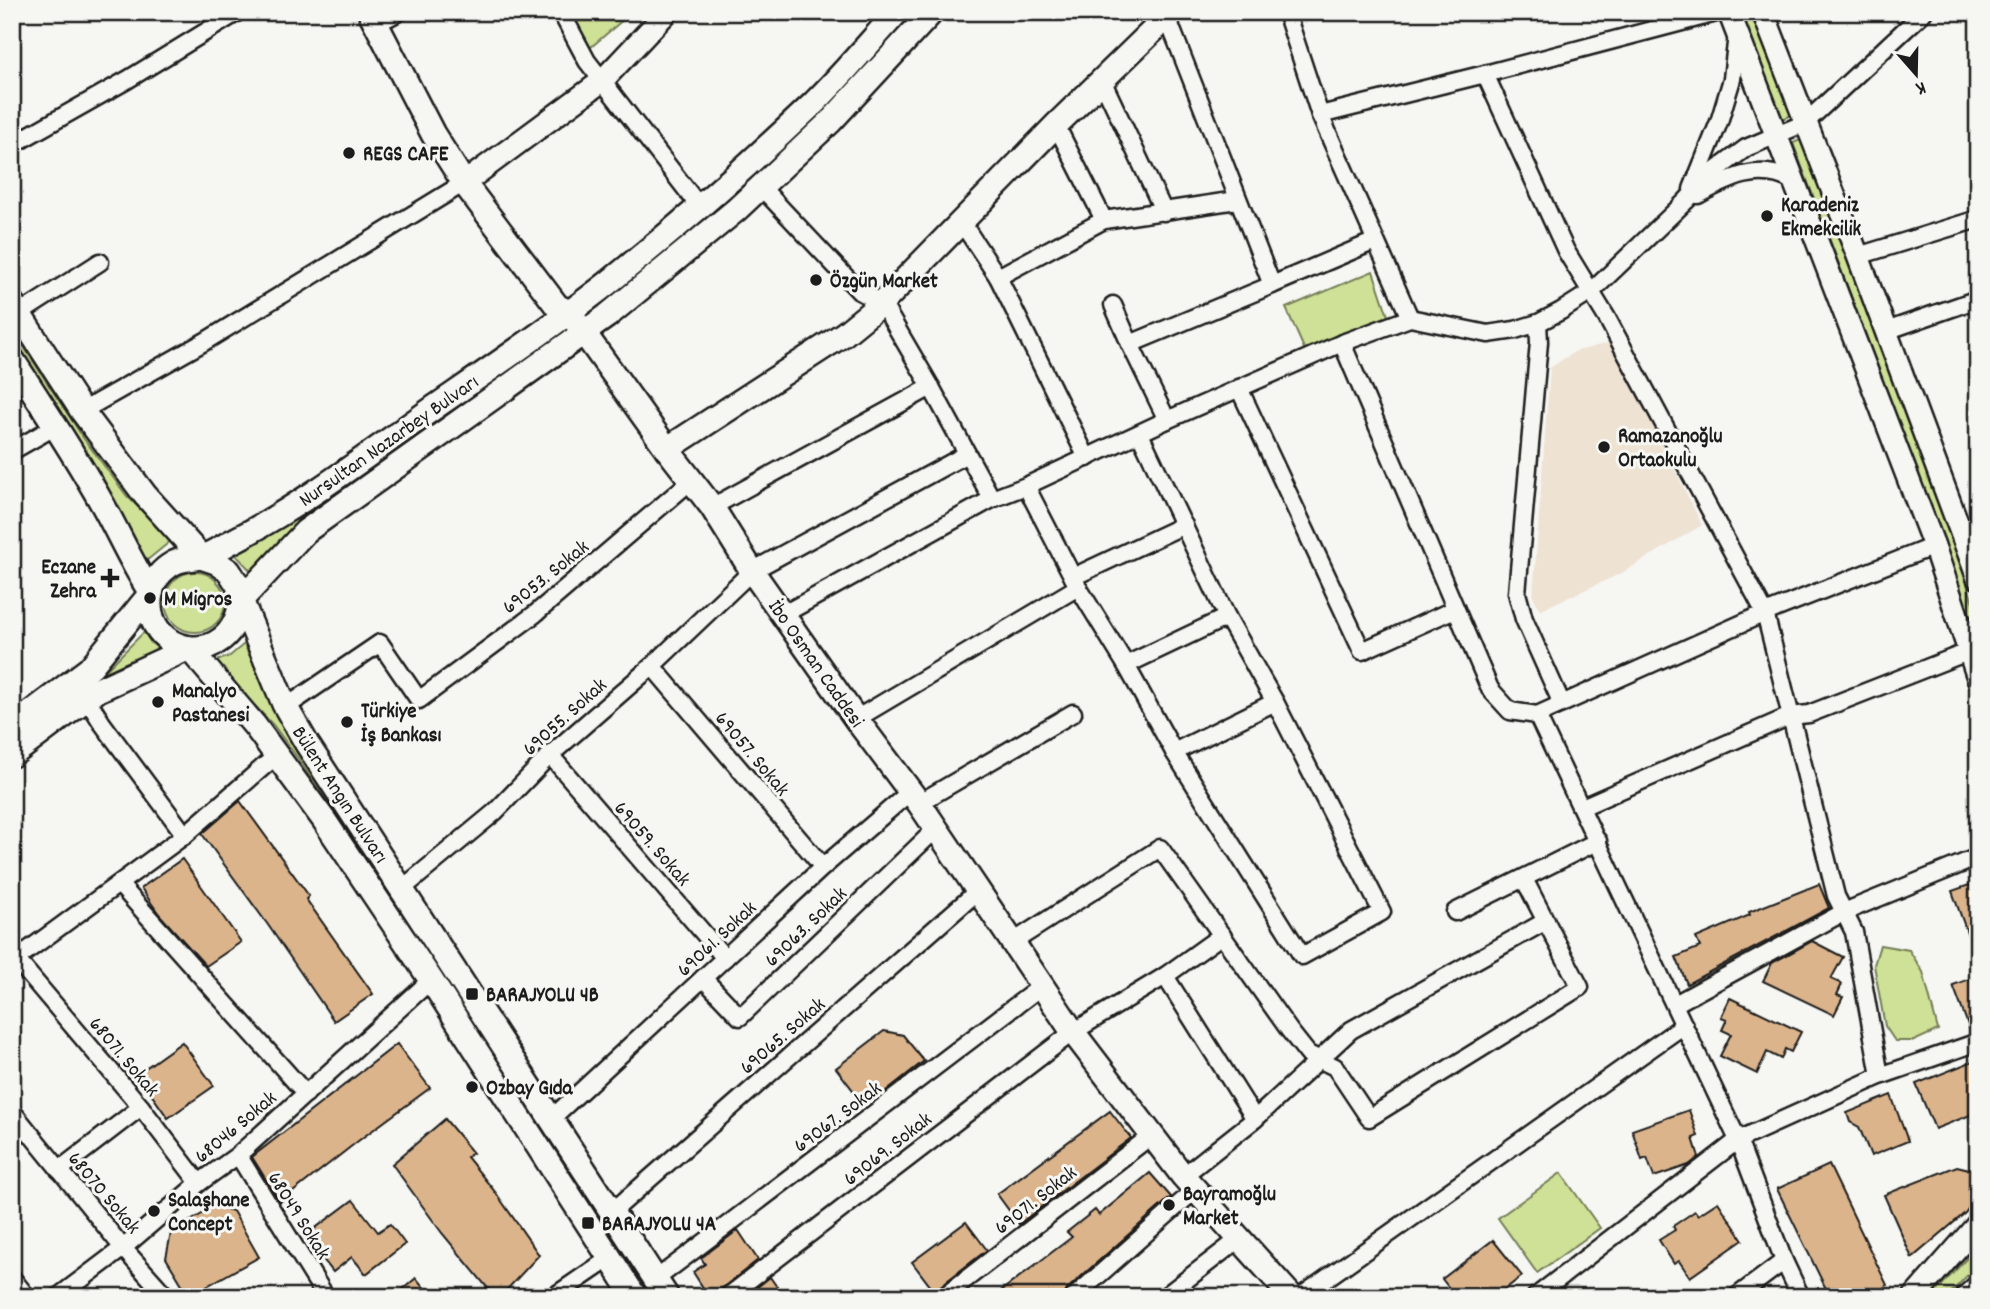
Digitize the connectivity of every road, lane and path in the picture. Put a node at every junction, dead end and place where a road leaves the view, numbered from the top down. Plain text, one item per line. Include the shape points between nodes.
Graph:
1 (239, 12) edge
2 (399, 12) edge
3 (561, 12) edge
4 (667, 12) edge
5 (932, 12) edge
6 (1286, 12) edge
7 (1720, 12) edge
8 (1729, 12) edge
9 (1763, 12) edge
10 (1924, 12) edge
11 (1169, 14) edge
12 (890, 15) edge
13 (373, 18) edge
14 (1737, 32) junction
15 (1485, 74) junction
16 (1102, 80) junction
17 (602, 81) junction
18 (1320, 115) junction
19 (1805, 123) junction
20 (1056, 125) junction
21 (1776, 135) junction
22 (12, 145) edge
23 (1794, 182) junction
24 (464, 183) junction
25 (761, 187) junction
26 (1237, 200) junction
27 (1686, 201) junction
28 (699, 206) junction
29 (1164, 212) junction
30 (1978, 219) edge
31 (1104, 220) junction
32 (962, 223) junction
33 (1375, 241) junction
34 (1858, 256) junction
35 (100, 262) dead end
36 (998, 277) junction
37 (1272, 285) junction
38 (1591, 292) junction
39 (1978, 299) edge
40 (882, 303) junction
41 (1112, 305) dead end
42 (16, 309) edge
43 (569, 312) junction
44 (1410, 318) junction
45 (1538, 323) junction
46 (1886, 331) junction
47 (584, 332) junction
48 (1342, 342) junction
49 (1130, 344) junction
50 (12, 359) edge
51 (932, 387) junction
52 (1239, 388) junction
53 (82, 411) junction
54 (1167, 420) junction
55 (57, 426) junction
56 (1140, 434) junction
57 (667, 449) junction
58 (12, 451) edge
59 (967, 454) junction
60 (1087, 458) junction
61 (693, 479) junction
62 (1026, 486) junction
63 (992, 499) junction
64 (712, 507) junction
65 (1184, 525) junction
66 (1969, 527) edge
67 (1934, 547) junction
68 (201, 557) junction
69 (752, 571) junction
70 (1978, 578) edge
71 (1075, 582) junction
72 (151, 593) junction
73 (241, 600) junction
74 (1455, 609) junction
75 (1765, 614) junction
76 (782, 615) junction
77 (1227, 617) junction
78 (189, 648) junction
79 (1970, 651) junction
80 (1126, 665) junction
81 (652, 666) junction
82 (1978, 678) edge
83 (87, 699) junction
84 (1275, 702) junction
85 (1562, 704) junction
86 (286, 708) junction
87 (1073, 713) dead end
88 (1537, 715) junction
89 (1790, 716) junction
90 (856, 719) junction
91 (12, 727) edge
92 (1174, 752) junction
93 (12, 755) edge
94 (277, 755) junction
95 (550, 755) junction
96 (915, 797) junction
97 (1582, 807) junction
98 (937, 828) junction
99 (185, 835) junction
100 (1598, 841) junction
101 (1978, 858) edge
102 (823, 867) junction
103 (1524, 879) junction
104 (120, 885) junction
105 (402, 889) junction
106 (979, 890) junction
107 (1455, 912) dead end
108 (1844, 912) junction
109 (1546, 921) junction
110 (1222, 935) junction
111 (1013, 942) junction
112 (725, 958) junction
113 (14, 960) edge
114 (1165, 976) junction
115 (703, 978) junction
116 (431, 980) junction
117 (1043, 985) junction
118 (1675, 1004) junction
119 (1684, 1025) junction
120 (1073, 1032) junction
121 (1978, 1042) edge
122 (1320, 1059) junction
123 (1880, 1076) junction
124 (306, 1094) junction
125 (141, 1107) junction
126 (12, 1111) edge
127 (552, 1118) junction
128 (1255, 1119) junction
129 (1152, 1135) junction
130 (1738, 1140) junction
131 (238, 1155) junction
132 (59, 1170) junction
133 (199, 1183) junction
134 (1189, 1183) junction
135 (613, 1211) junction
136 (1978, 1224) edge
137 (1240, 1240) junction
138 (123, 1248) junction
139 (610, 1258) junction
140 (1784, 1261) junction
141 (12, 1278) edge
142 (1978, 1286) edge
143 (662, 1288) edge
144 (949, 1295) edge
145 (27, 1297) edge
146 (58, 1297) edge
147 (167, 1297) edge
148 (326, 1297) edge
149 (553, 1297) edge
150 (635, 1297) edge
151 (727, 1297) edge
152 (1074, 1297) edge
153 (1164, 1297) edge
154 (1292, 1297) edge
155 (1300, 1297) edge
156 (1535, 1297) edge
157 (1736, 1297) edge
158 (1801, 1297) edge
159 (1914, 1297) edge
160 (1966, 1297) edge

1 - 22 street
2 - 13 street
3 - 17 street
4 - 17 street
5 - 25 main road, Nursultan Nazarbey Bulvarı via 831,121
6 - 18 street
7 - 15 street
8 - 14 street
9 - 19 street
10 - 19 street
11 - 16 main road
11 - 26 street
12 - 28 main road, Nursultan Nazarbey Bulvarı via 815,102
13 - 24 main road, İbo Osman Caddesi
14 - 21 street
14 - 27 street via 1732,79
15 - 18 street
15 - 38 street via 1566,251
16 - 20 main road
16 - 29 street
17 - 24 street
17 - 28 street
18 - 33 street
19 - 21 street
19 - 34 street
20 - 31 street
20 - 32 main road
21 - 23 street
21 - 27 street via 1746,148 1711,174
23 - 27 street via 1782,174 1757,171 1729,178
23 - 67 street
24 - 43 main road, İbo Osman Caddesi via 557,306
24 - 53 street
25 - 40 street via 859,290
25 - 47 main road, Nursultan Nazarbey Bulvarı
26 - 29 street
26 - 37 street
27 - 38 street
28 - 43 main road, Nursultan Nazarbey Bulvarı
29 - 31 street
30 - 34 street
31 - 36 street
32 - 36 street
32 - 40 main road
33 - 37 street
33 - 44 street
34 - 46 street
35 - 42 street
36 - 60 street
37 - 49 street
38 - 45 street
38 - 75 street
39 - 46 street
40 - 51 street
40 - 57 main road via 844,334
41 - 49 street
42 - 53 main road, Bülent Angın Bulvarı
43 - 47 main road, İbo Osman Caddesi
43 - 68 main road, Nursultan Nazarbey Bulvarı via 309,496
44 - 45 street via 1488,334
44 - 48 street
45 - 85 street via 1517,593 1524,620
46 - 66 street
47 - 57 main road, İbo Osman Caddesi
47 - 73 main road, Nursultan Nazarbey Bulvarı via 315,524
48 - 52 street
48 - 74 street
49 - 54 street
50 - 55 main road, Bülent Angın Bulvarı
51 - 59 street
51 - 64 street
52 - 54 street
52 - 74 street via 1362,651
53 - 68 main road, Bülent Angın Bulvarı via 145,495
54 - 56 street
55 - 58 street
55 - 72 main road, Bülent Angın Bulvarı
56 - 60 street
56 - 65 street
57 - 61 main road, İbo Osman Caddesi
59 - 63 street
59 - 69 street, 69055. Sokak
60 - 62 street
61 - 64 main road, İbo Osman Caddesi
61 - 86 street, 69053. Sokak via 535,614 419,700 380,643
62 - 63 street
62 - 71 street
63 - 76 street
64 - 69 main road, İbo Osman Caddesi
65 - 71 street
65 - 77 street
66 - 70 street
67 - 75 street
67 - 79 street
68 - 72 main road via 170,564 159,574
68 - 73 main road, Bülent Angın Bulvarı via 229,571
69 - 76 main road, İbo Osman Caddesi
69 - 81 street, 69055. Sokak
71 - 80 street
71 - 90 street
72 - 78 main road, Bülent Angın Bulvarı via 151,615 157,628 167,639
72 - 91 main road via 89,669
73 - 78 main road via 239,616 221,641
73 - 86 main road, Bülent Angın Bulvarı
74 - 88 street via 1490,689 1510,711
75 - 85 street
75 - 89 street
76 - 90 main road, İbo Osman Caddesi
77 - 80 street
77 - 84 street
78 - 83 main road
78 - 94 main road, Bülent Angın Bulvarı
79 - 82 street
79 - 89 street via 1809,713
80 - 92 street
81 - 95 street, 69055. Sokak
81 - 102 street, 69057. Sokak
83 - 93 main road
83 - 99 street
84 - 92 street
84 - 92 street via 1382,912 1302,956
85 - 88 street
86 - 105 main road, Bülent Angın Bulvarı
87 - 96 street, 69061. Sokak
88 - 97 street
89 - 97 street
89 - 108 street
90 - 96 main road, İbo Osman Caddesi
94 - 99 street
94 - 116 main road, Bülent Angın Bulvarı
95 - 105 street, 69055. Sokak via 495,812
95 - 112 street, 69059. Sokak
96 - 98 main road, İbo Osman Caddesi
96 - 102 street, 69061. Sokak
97 - 100 street
98 - 106 main road, İbo Osman Caddesi
98 - 115 street, 69063. Sokak via 740,1017
99 - 104 street
100 - 103 street
100 - 118 street
101 - 108 street
102 - 112 street, 69061. Sokak
103 - 107 street
103 - 109 street
104 - 113 street
104 - 124 street
105 - 127 main road, Bülent Angın Bulvarı
106 - 111 main road, İbo Osman Caddesi
106 - 135 street, 69065. Sokak
108 - 118 street
108 - 123 street via 1854,932
109 - 122 street via 1351,1030
109 - 122 street via 1580,987 1369,1118 1335,1066
110 - 111 street via 1160,848
110 - 114 street, 69069. Sokak
110 - 122 street via 1308,1054
111 - 117 main road, İbo Osman Caddesi
112 - 115 street, 69061. Sokak
113 - 125 street, 68071. Sokak
114 - 120 street, 69069. Sokak
114 - 128 street
115 - 127 street, 69061. Sokak
116 - 124 street, 68046 Sokak
116 - 139 main road, Bülent Angın Bulvarı
117 - 120 main road, İbo Osman Caddesi
117 - 143 street, 69067. Sokak
118 - 119 street
119 - 130 street
119 - 155 street
120 - 129 main road, İbo Osman Caddesi
120 - 151 street, 69069. Sokak
121 - 123 street
122 - 128 street
123 - 130 street
124 - 131 street, 68046 Sokak
125 - 132 street
125 - 133 street, 68071. Sokak
126 - 132 street, 68070 Sokak
127 - 135 main road, Bülent Angın Bulvarı
128 - 134 street
129 - 134 main road, İbo Osman Caddesi
129 - 144 street, 69071. Sokak
130 - 140 street
130 - 156 street
131 - 133 street, 68046 Sokak
131 - 148 street, 68049 Sokak
132 - 138 street, 68070 Sokak
133 - 138 street, 68046 Sokak
134 - 137 main road, İbo Osman Caddesi
134 - 152 street
135 - 143 main road, Bülent Angın Bulvarı
136 - 159 street
137 - 153 street
137 - 154 main road, İbo Osman Caddesi
138 - 146 street, 68046 Sokak
138 - 147 street, 68070 Sokak
139 - 149 street
139 - 150 main road, Bülent Angın Bulvarı
140 - 157 street
140 - 158 street
141 - 145 street
142 - 160 street

